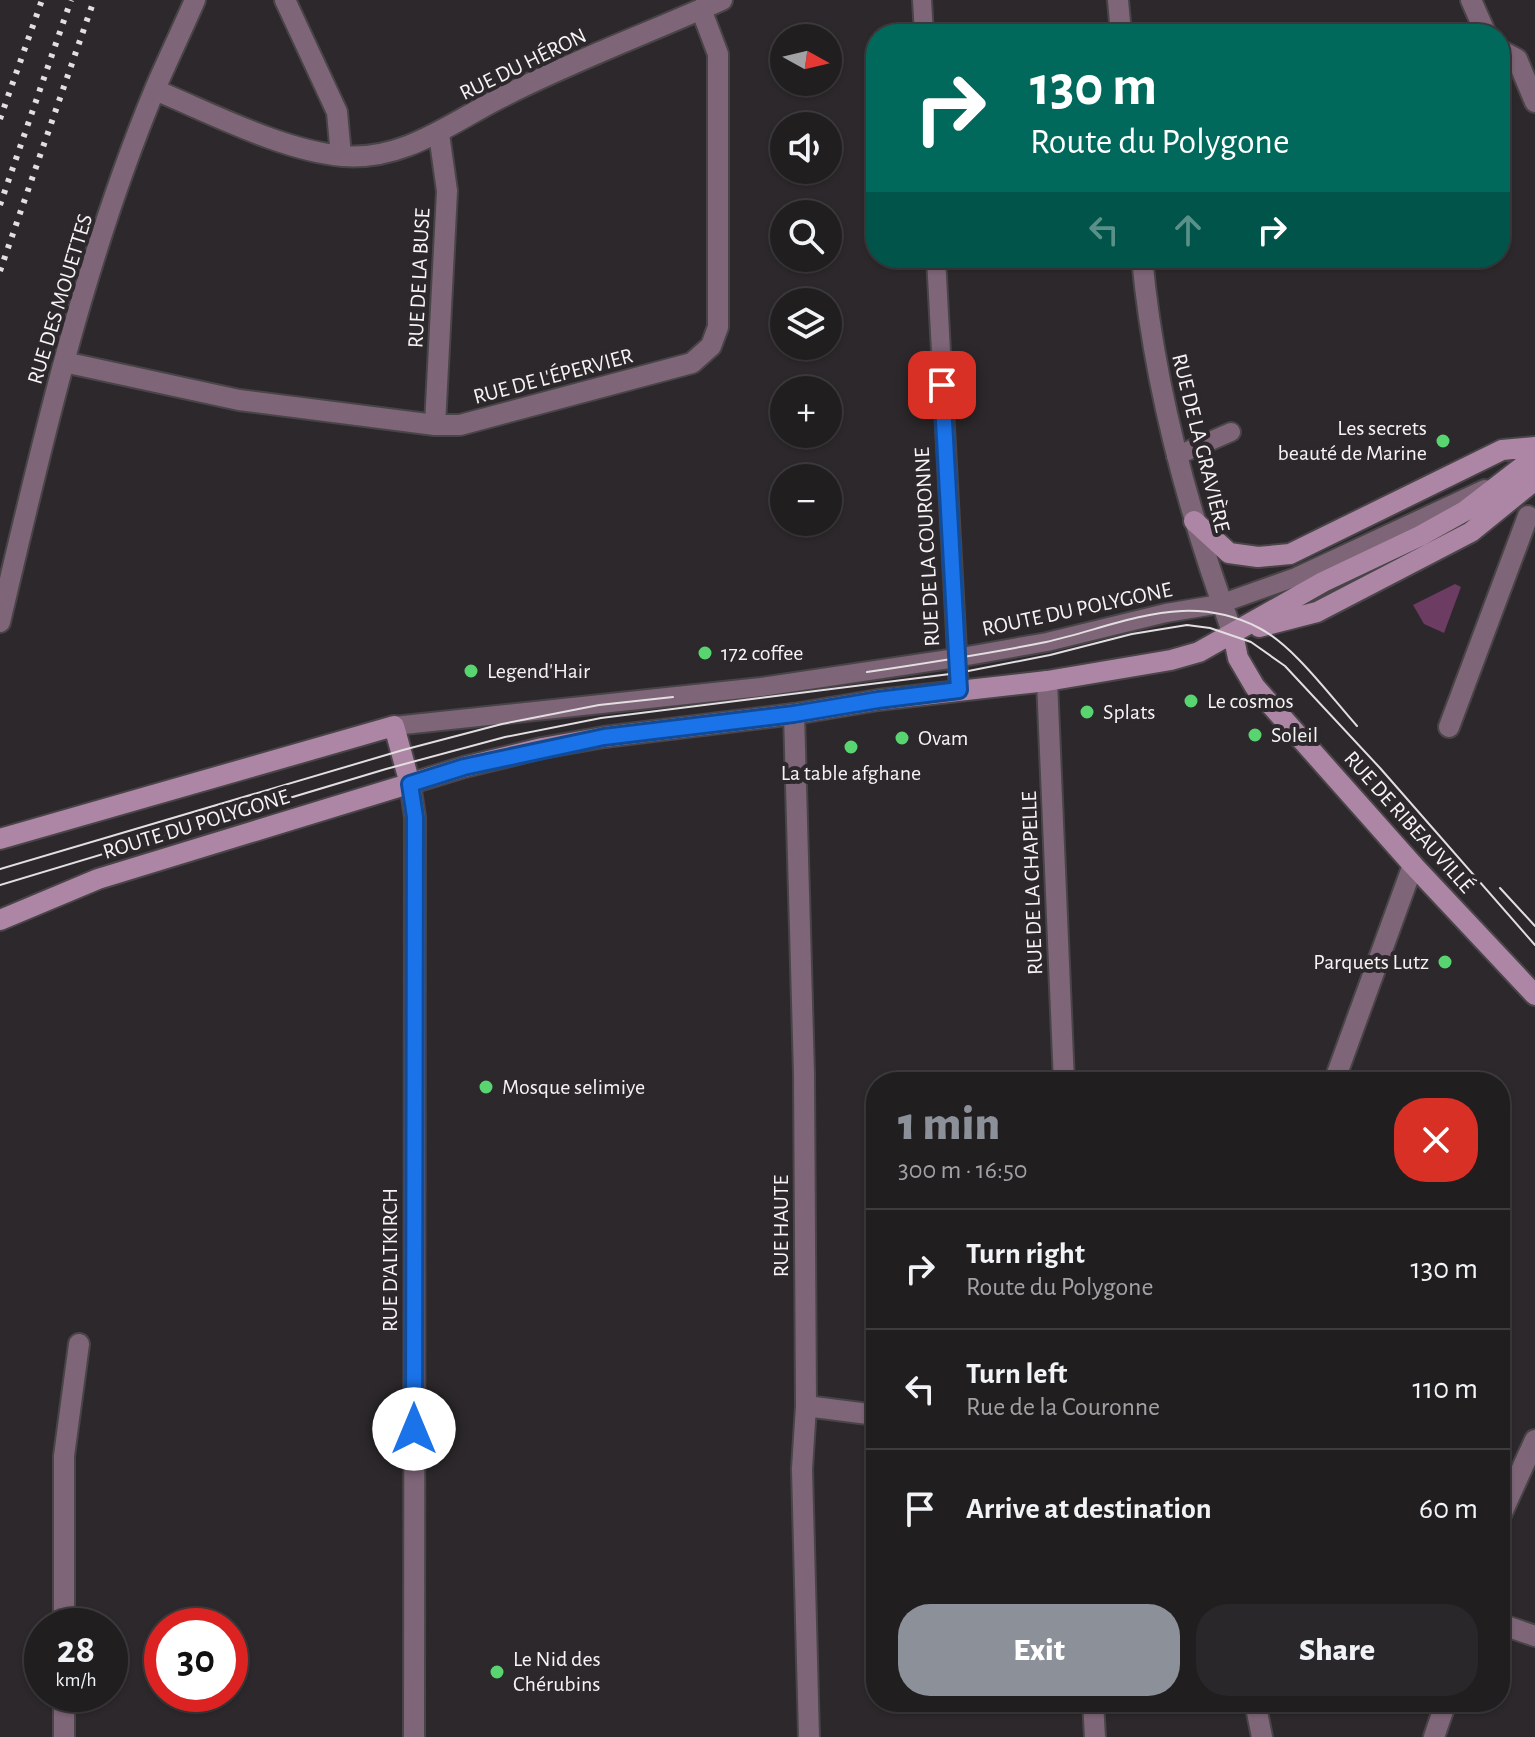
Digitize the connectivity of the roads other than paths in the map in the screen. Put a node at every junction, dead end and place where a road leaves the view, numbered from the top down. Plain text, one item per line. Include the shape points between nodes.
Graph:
1 (195, 0) edge
2 (285, 0) edge
3 (722, 0) edge
4 (922, 0) edge
5 (1118, 0) edge
6 (1471, 0) edge
7 (701, 9) junction
8 (923, 24) edge
9 (1120, 24) edge
10 (1482, 24) edge
11 (1510, 55) edge
12 (155, 90) junction
13 (1535, 102) edge
14 (439, 134) junction
15 (341, 156) junction
16 (936, 268) edge
17 (1143, 268) edge
18 (64, 362) junction
19 (435, 425) junction
20 (1231, 432) dead end
21 (1535, 447) edge
22 (1176, 456) junction
23 (1535, 457) edge
24 (1507, 478) junction
25 (1535, 480) edge
26 (1516, 497) junction
27 (1531, 519) edge
28 (1194, 521) junction
29 (1220, 604) junction
30 (0, 622) edge
31 (1233, 634) junction
32 (956, 658) junction
33 (1047, 681) junction
34 (959, 690) junction
35 (794, 714) junction
36 (394, 726) junction
37 (1449, 727) dead end
38 (410, 784) junction
39 (0, 839) edge
40 (1413, 865) junction
41 (0, 920) edge
42 (1535, 995) edge
43 (1064, 1072) edge
44 (1338, 1072) edge
45 (79, 1344) dead end
46 (806, 1406) junction
47 (866, 1414) edge
48 (1535, 1440) edge
49 (1510, 1495) edge
50 (64, 1608) edge
51 (1510, 1627) edge
52 (1535, 1636) edge
53 (64, 1712) edge
54 (1094, 1712) edge
55 (1257, 1712) edge
56 (1443, 1712) edge
57 (64, 1737) edge
58 (414, 1737) edge
59 (809, 1737) edge
60 (1095, 1737) edge
61 (1262, 1737) edge
62 (1434, 1737) edge

1 - 12 street, RUE DES MOUETTES
2 - 15 street via 337,112
3 - 7 street, RUE DU HÉRON
4 - 8 lane
5 - 9 street
6 - 10 street
7 - 14 street, RUE DU HÉRON via 500,98
7 - 19 street, RUE DE L'ÉPERVIER via 718,54 718,327 711,346 692,363 490,419
11 - 13 street via 1517,59
12 - 15 street, RUE DU HÉRON via 292,145
12 - 18 street, RUE DES MOUETTES
14 - 15 street, RUE DU HÉRON via 393,151
14 - 19 street, RUE DE LA BUSE via 447,191
16 - 32 lane, RUE DE LA COURONNE
17 - 22 street, RUE DE LA GRAVIÈRE via 1149,329
18 - 19 street, RUE DE L'ÉPERVIER via 239,400
18 - 30 street, RUE DES MOUETTES
20 - 22 lane
21 - 28 street via 1502,450 1290,554 1229,553
22 - 28 street, RUE DE LA GRAVIÈRE
23 - 24 street, ROUTE DU POLYGONE
24 - 26 street
24 - 29 lane, ROUTE DU POLYGONE via 1296,577
24 - 31 street, ROUTE DU POLYGONE via 1465,511
25 - 26 street, ROUTE DU POLYGONE
26 - 27 street
26 - 31 street, ROUTE DU POLYGONE via 1471,532 1317,612
27 - 37 street
28 - 29 street, RUE DE LA GRAVIÈRE
29 - 31 street, RUE DE LA GRAVIÈRE
29 - 32 lane, ROUTE DU POLYGONE
31 - 33 street, ROUTE DU POLYGONE via 1171,660
31 - 40 street, RUE DE RIBEAUVILLÉ via 1238,658 1255,687
32 - 34 lane, RUE DE LA COURONNE
32 - 36 lane, ROUTE DU POLYGONE via 746,689
33 - 34 street, ROUTE DU POLYGONE
33 - 43 street, RUE DE LA CHAPELLE
34 - 35 street, ROUTE DU POLYGONE
35 - 38 street, ROUTE DU POLYGONE via 542,748
35 - 46 street, RUE HAUTE
36 - 38 street
36 - 39 street, ROUTE DU POLYGONE
38 - 41 street, ROUTE DU POLYGONE via 98,879
38 - 58 street, RUE D'ALTKIRCH via 415,817
40 - 42 street, RUE DE RIBEAUVILLÉ
40 - 44 street
45 - 50 street via 64,1456
46 - 47 street
46 - 59 street, RUE HAUTE via 802,1485
48 - 49 street
51 - 52 street
53 - 57 street
54 - 60 street
55 - 61 street
56 - 62 street

